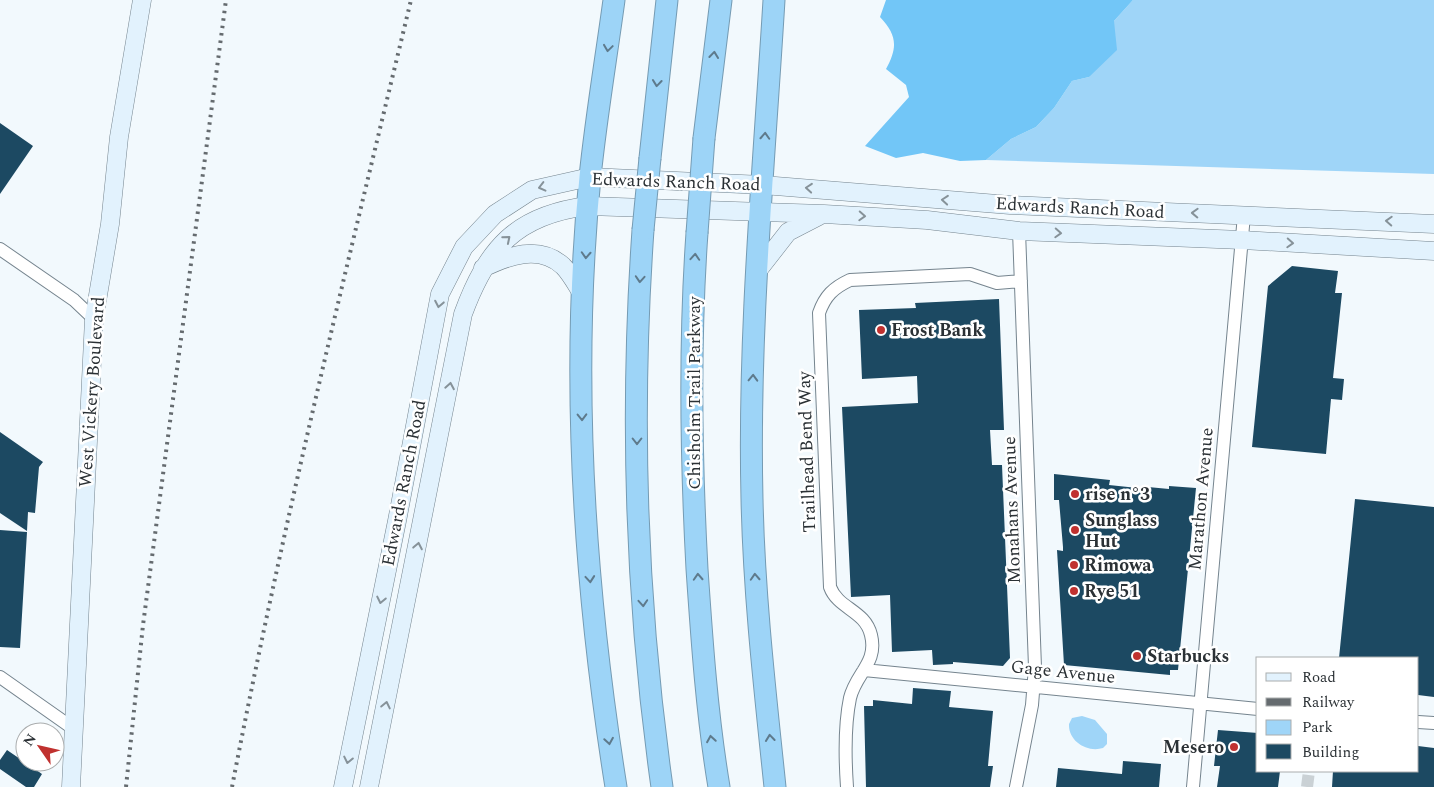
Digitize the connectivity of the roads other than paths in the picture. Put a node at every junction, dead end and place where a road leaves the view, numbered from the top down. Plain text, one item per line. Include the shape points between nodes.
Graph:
1 (142, 0) edge
2 (614, 0) edge
3 (667, 0) edge
4 (721, 0) edge
5 (774, 0) edge
6 (590, 176) junction
7 (763, 185) junction
8 (1010, 205) junction
9 (588, 206) junction
10 (1092, 209) junction
11 (760, 212) junction
12 (824, 214) junction
13 (1244, 215) junction
14 (927, 220) junction
15 (1434, 224) edge
16 (1019, 231) junction
17 (1242, 240) junction
18 (0, 249) edge
19 (1434, 251) edge
20 (483, 268) junction
21 (756, 273) junction
22 (1021, 281) junction
23 (583, 295) junction
24 (94, 319) junction
25 (864, 670) junction
26 (0, 677) edge
27 (1033, 686) junction
28 (1200, 704) junction
29 (1256, 708) edge
30 (1419, 722) edge
31 (1434, 723) edge
32 (74, 729) junction
33 (71, 787) edge
34 (342, 787) edge
35 (369, 787) edge
36 (616, 787) edge
37 (662, 787) edge
38 (719, 787) edge
39 (775, 787) edge
40 (848, 787) edge
41 (1016, 787) edge
42 (1193, 787) edge

1 - 24 street, West Vickery Boulevard
2 -> 6 highway
3 -> 37 highway, bridge via 643,230 637,339 638,531
38 -> 4 highway, Chisholm Trail Parkway, bridge via 703,661 695,528 692,373 693,294 704,138
7 -> 5 highway
6 - 7 street, Edwards Ranch Road
6 - 9 highway
6 -> 34 street, Edwards Ranch Road via 532,190 495,214 464,247 440,294
8 -> 7 street, Edwards Ranch Road
7 - 11 highway
8 - 10 street, Edwards Ranch Road
8 - 14 street via 1007,211 1000,213 967,212
9 - 11 street, Edwards Ranch Road
20 -> 9 street, Edwards Ranch Road via 495,249 519,229 567,209
9 -> 23 highway
13 -> 10 street, Edwards Ranch Road
10 - 16 street via 1030,217
11 - 12 street, Edwards Ranch Road
11 - 21 highway
12 -> 14 street, Edwards Ranch Road
12 - 21 street via 788,232
15 -> 13 street, Edwards Ranch Road
13 - 17 street, Marathon Avenue
14 - 16 street, Edwards Ranch Road
16 -> 17 street, Edwards Ranch Road
16 - 22 street, Monahans Avenue
17 -> 19 street, Edwards Ranch Road
17 - 28 street, Marathon Avenue
18 - 24 street via 74,300
20 - 23 street via 524,253 542,255 563,266
35 -> 20 street, Edwards Ranch Road via 463,314
39 -> 21 highway via 754,560 752,427
22 - 25 street, Trailhead Bend Way via 997,283 970,274 850,280 834,288 824,300 819,313 830,587 837,600 859,614 868,627 872,653 871,661
22 - 27 street, Monahans Avenue via 1035,667
23 -> 36 highway via 585,519 600,682
24 - 32 street, West Vickery Boulevard
25 - 27 street, Gage Avenue
25 - 40 street, Trailhead Bend Way via 850,698 845,764
26 - 32 street
27 - 28 street, Gage Avenue
27 - 41 street, Monahans Avenue
28 - 29 street, Gage Avenue
28 - 42 street, Marathon Avenue
30 - 31 street
32 - 33 street, West Vickery Boulevard

